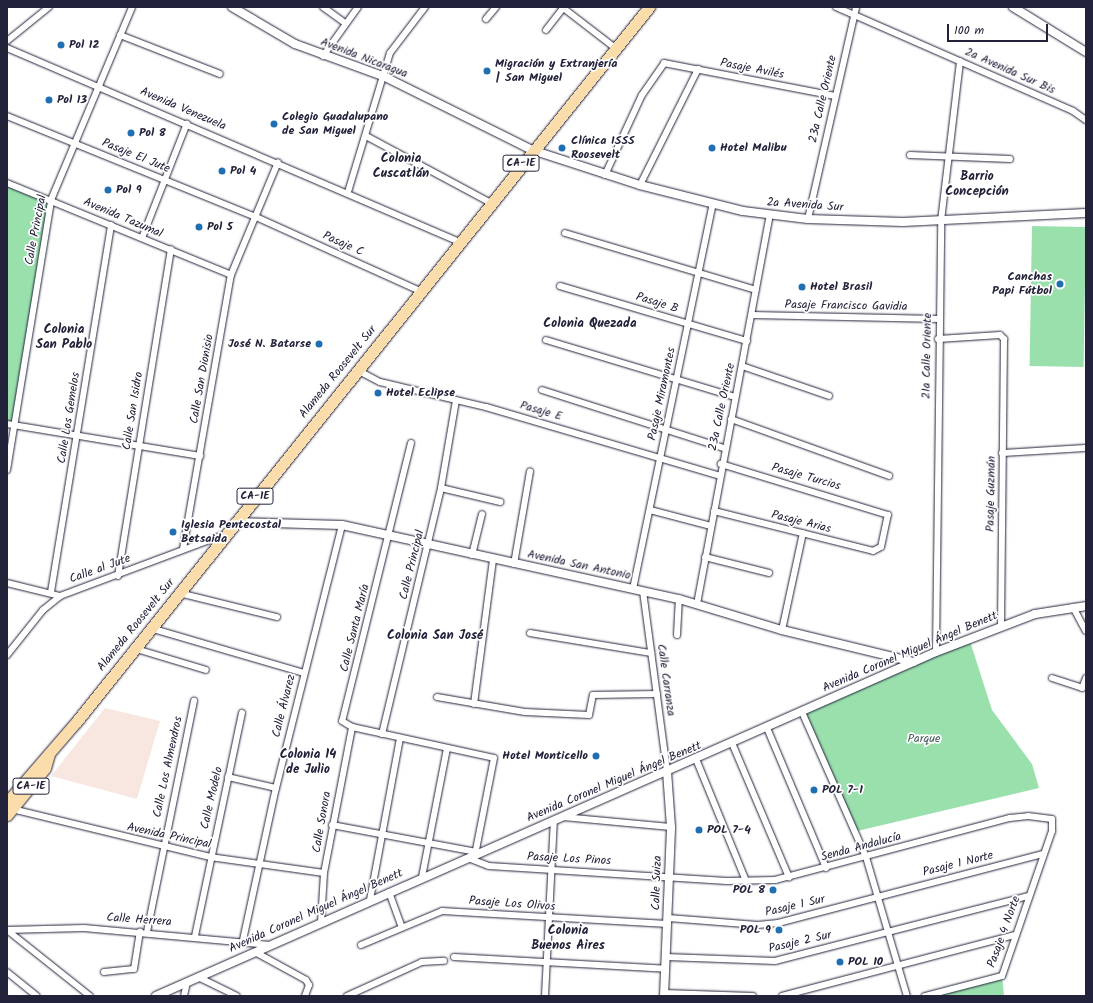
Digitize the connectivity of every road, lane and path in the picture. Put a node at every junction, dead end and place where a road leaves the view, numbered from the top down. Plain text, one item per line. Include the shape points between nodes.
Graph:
1 (49, 7) edge
2 (132, 7) edge
3 (232, 7) edge
4 (323, 7) edge
5 (358, 7) edge
6 (425, 7) edge
7 (496, 7) edge
8 (649, 7) edge
9 (836, 7) edge
10 (856, 7) edge
11 (1013, 7) edge
12 (562, 8) edge
13 (854, 14) junction
14 (486, 19) dead end
15 (345, 23) junction
16 (546, 30) dead end
17 (120, 35) junction
18 (7, 41) edge
19 (7, 48) edge
20 (615, 48) junction
21 (1086, 52) edge
22 (323, 56) junction
23 (960, 61) junction
24 (698, 69) junction
25 (220, 74) dead end
26 (383, 76) junction
27 (98, 84) junction
28 (835, 96) junction
29 (7, 116) edge
30 (1086, 120) edge
31 (187, 123) junction
32 (366, 136) junction
33 (74, 142) junction
34 (532, 150) junction
35 (910, 155) dead end
36 (948, 156) junction
37 (1010, 159) dead end
38 (278, 162) junction
39 (605, 175) junction
40 (166, 180) junction
41 (7, 183) edge
42 (640, 186) junction
43 (348, 192) junction
44 (51, 200) junction
45 (491, 202) junction
46 (713, 204) junction
47 (1086, 213) edge
48 (770, 215) junction
49 (256, 217) junction
50 (808, 219) junction
51 (941, 221) junction
52 (111, 225) junction
53 (566, 233) dead end
54 (142, 238) junction
55 (460, 242) junction
56 (171, 249) junction
57 (698, 273) junction
58 (231, 275) junction
59 (560, 286) dead end
60 (420, 290) junction
61 (756, 290) junction
62 (752, 315) junction
63 (939, 319) junction
64 (688, 324) junction
65 (938, 339) junction
66 (546, 340) dead end
67 (747, 341) junction
68 (742, 366) junction
69 (356, 370) junction
70 (676, 378) junction
71 (542, 390) dead end
72 (829, 396) dead end
73 (735, 397) junction
74 (456, 400) junction
75 (731, 419) junction
76 (7, 424) edge
77 (15, 426) junction
78 (665, 430) junction
79 (77, 436) junction
80 (411, 443) dead end
81 (139, 446) junction
82 (724, 448) junction
83 (1086, 448) edge
84 (1002, 453) junction
85 (200, 456) junction
86 (660, 460) junction
87 (722, 464) junction
88 (7, 470) edge
89 (530, 471) dead end
90 (720, 476) junction
91 (889, 476) dead end
92 (441, 488) junction
93 (500, 502) dead end
94 (650, 510) junction
95 (714, 511) junction
96 (482, 514) dead end
97 (234, 522) junction
98 (342, 525) junction
99 (711, 526) junction
100 (803, 533) junction
101 (223, 535) junction
102 (389, 535) junction
103 (428, 544) junction
104 (881, 547) joint
105 (183, 549) junction
106 (472, 555) junction
107 (705, 557) junction
108 (493, 560) junction
109 (514, 564) junction
110 (769, 574) dead end
111 (118, 576) junction
112 (7, 583) edge
113 (633, 589) junction
114 (643, 591) junction
115 (52, 592) junction
116 (179, 593) junction
117 (60, 596) junction
118 (679, 599) junction
119 (697, 604) junction
120 (1086, 606) edge
121 (1073, 607) junction
122 (277, 617) dead end
123 (1000, 625) junction
124 (150, 628) junction
125 (782, 630) junction
126 (1086, 630) edge
127 (530, 633) dead end
128 (677, 635) dead end
129 (133, 648) junction
130 (936, 652) junction
131 (651, 653) junction
132 (7, 655) edge
133 (913, 662) junction
134 (206, 670) dead end
135 (304, 673) junction
136 (1052, 678) dead end
137 (1086, 678) edge
138 (657, 694) junction
139 (437, 697) dead end
140 (194, 701) dead end
141 (474, 704) junction
142 (802, 712) junction
143 (242, 713) dead end
144 (352, 727) junction
145 (766, 728) junction
146 (382, 734) junction
147 (400, 738) junction
148 (732, 743) junction
149 (447, 748) junction
150 (696, 759) junction
151 (668, 771) junction
152 (228, 777) junction
153 (276, 788) junction
154 (9, 809) edge
155 (563, 816) junction
156 (554, 821) junction
157 (1054, 823) joint
158 (332, 825) junction
159 (671, 827) junction
160 (380, 835) junction
161 (428, 844) junction
162 (162, 846) junction
163 (1043, 854) junction
164 (473, 855) junction
165 (210, 857) junction
166 (866, 858) junction
167 (258, 864) junction
168 (826, 868) junction
169 (552, 869) junction
170 (324, 873) junction
171 (670, 875) junction
172 (422, 876) junction
173 (789, 877) junction
174 (746, 881) junction
175 (389, 892) junction
176 (878, 896) junction
177 (1028, 896) junction
178 (370, 900) junction
179 (550, 918) junction
180 (668, 921) junction
181 (321, 922) junction
182 (402, 928) junction
183 (7, 930) edge
184 (143, 931) junction
185 (888, 931) junction
186 (1014, 935) junction
187 (195, 936) junction
188 (243, 940) junction
189 (270, 945) junction
190 (361, 945) dead end
191 (255, 952) junction
192 (454, 957) dead end
193 (666, 957) junction
194 (444, 961) dead end
195 (547, 964) junction
196 (899, 966) junction
197 (666, 969) junction
198 (7, 972) edge
199 (104, 972) dead end
200 (198, 977) junction
201 (187, 982) junction
202 (664, 995) edge
203 (37, 996) edge
204 (90, 996) edge
205 (156, 996) edge
206 (184, 996) edge
207 (237, 996) edge
208 (305, 996) edge
209 (347, 996) edge
210 (545, 996) edge
211 (753, 996) edge
212 (782, 996) edge
213 (907, 996) edge
214 (925, 996) edge

1 - 18 street
2 - 17 street, Calle Principal
3 - 22 street, Avenida Nicaragua via 295,44
4 - 15 street
5 - 15 street
6 - 26 street via 390,53
7 - 14 street
8 - 20 highway, Alameda Roosevelt Sur / CA-1E
9 - 13 street, 2a Avenida Sur Bis
10 - 13 street, 23a Calle Oriente
11 - 21 street
12 - 16 street
12 - 20 street
13 - 23 street, 2a Avenida Sur Bis
13 - 28 street, 23a Calle Oriente
15 - 22 street
17 - 25 street
17 - 27 street, Calle Principal
19 - 27 street, Avenida Venezuela via 22,57
20 - 34 highway, Alameda Roosevelt Sur / CA-1E
22 - 26 street, Avenida Nicaragua
23 - 30 street, 2a Avenida Sur Bis
23 - 36 street, 21a Calle Oriente
24 - 28 street, Pasaje Avilés
24 - 39 street, Pasaje Avilés via 664,62 642,95
24 - 42 street
26 - 32 street
26 - 34 street, Avenida Nicaragua
27 - 31 street, Avenida Venezuela
27 - 33 street, Calle Principal
28 - 50 street, 23a Calle Oriente
29 - 33 street, Pasaje El Jute
31 - 38 street, Avenida Venezuela
31 - 40 street
32 - 43 street
32 - 45 street
33 - 40 street, Pasaje El Jute
33 - 44 street, Calle Principal
34 - 39 street, 2a Avenida Sur
34 - 45 highway, Alameda Roosevelt Sur / CA-1E
35 - 36 street
36 - 37 street
36 - 51 street, 21a Calle Oriente
38 - 43 street, Avenida Venezuela
38 - 49 street, Calle San Dionisio
39 - 42 street, 2a Avenida Sur
40 - 49 street, Pasaje El Jute
40 - 54 street
41 - 44 street, Avenida Tazumal
42 - 46 street, 2a Avenida Sur
43 - 55 street
44 - 52 street, Avenida Tazumal
44 - 77 street, Calle Principal
45 - 55 highway, Alameda Roosevelt Sur / CA-1E
46 - 48 street, 2a Avenida Sur
46 - 57 street, Pasaje Miramontes
47 - 51 street, 2a Avenida Sur
48 - 50 street, 2a Avenida Sur
48 - 61 street, 23a Calle Oriente
49 - 58 street, Calle San Dionisio
49 - 60 street, Pasaje C
50 - 51 street, 2a Avenida Sur
51 - 63 street, 21a Calle Oriente
52 - 54 street, Avenida Tazumal
52 - 79 street, Calle Los Gemelos
53 - 57 street
54 - 56 street, Avenida Tazumal
55 - 60 highway, Alameda Roosevelt Sur / CA-1E
56 - 58 street, Avenida Tazumal
56 - 81 street, Calle San Isidro
57 - 61 street
57 - 64 street, Pasaje Miramontes
58 - 85 street, Calle San Dionisio
59 - 64 street, Pasaje B
60 - 69 highway, Alameda Roosevelt Sur / CA-1E
61 - 62 street, 23a Calle Oriente
62 - 63 street, Pasaje Francisco Gavidia
62 - 67 street, 23a Calle Oriente
63 - 65 street, 21a Calle Oriente
64 - 67 street, Pasaje B
64 - 70 street, Pasaje Miramontes
65 - 84 street, Pasaje Guzmán via 1003,336
65 - 130 street, 21a Calle Oriente
66 - 70 street
67 - 68 street, 23a Calle Oriente
68 - 72 street
68 - 73 street, 23a Calle Oriente
69 - 74 street, Pasaje E via 380,382
69 - 97 highway, Alameda Roosevelt Sur / CA-1E
70 - 73 street
70 - 78 street, Pasaje Miramontes
71 - 78 street
73 - 75 street, 23a Calle Oriente
74 - 86 street, Pasaje E via 577,432
74 - 92 street, Calle Principal
75 - 82 street, 23a Calle Oriente
75 - 91 street
76 - 77 street
77 - 79 street
77 - 88 street, Calle Principal
78 - 82 street
78 - 86 street, Pasaje Miramontes
79 - 81 street
79 - 115 street, Calle Los Gemelos
80 - 102 street
81 - 85 street
81 - 111 street, Calle San Isidro
82 - 87 street, 23a Calle Oriente
83 - 84 street
84 - 123 street, Pasaje Guzmán
85 - 105 street, Calle San Dionisio
86 - 90 street, Pasaje E
86 - 94 street, Pasaje Miramontes
87 - 90 street, 23a Calle Oriente
87 - 104 street, Pasaje Turcios via 885,511 888,515
89 - 109 street
90 - 95 street, 23a Calle Oriente
92 - 93 street
92 - 103 street, Calle Principal
94 - 99 street
94 - 113 street, Pasaje Miramontes
95 - 99 street, 23a Calle Oriente
95 - 100 street, Pasaje Arias
96 - 106 street
97 - 98 street, Avenida San Antonio
97 - 101 highway, Alameda Roosevelt Sur / CA-1E
98 - 102 street, Avenida San Antonio
98 - 135 street, Calle Álvarez
99 - 107 street, 23a Calle Oriente
100 - 104 street, Pasaje Arias via 873,551
100 - 125 street
101 - 105 street, Calle al Jute
101 - 116 highway, Alameda Roosevelt Sur / CA-1E
102 - 103 street, Avenida San Antonio
102 - 144 street, Calle Santa María via 342,721
103 - 106 street, Avenida San Antonio
103 - 146 street, Calle Principal
105 - 111 street, Calle al Jute
106 - 108 street, Avenida San Antonio
107 - 110 street
107 - 119 street, 23a Calle Oriente
108 - 109 street, Avenida San Antonio
108 - 141 street
109 - 113 street, Avenida San Antonio
111 - 117 street, Calle al Jute
112 - 115 street
113 - 114 street, Avenida San Antonio
114 - 118 street, Avenida San Antonio
114 - 131 street, Calle Carranza
115 - 117 street
116 - 122 street
116 - 124 highway, Alameda Roosevelt Sur / CA-1E
117 - 132 street, Calle al Jute via 42,610
118 - 119 street, Avenida San Antonio
118 - 128 street
119 - 125 street, Avenida San Antonio
120 - 121 street, Avenida Coronel Miguel Ángel Benett
121 - 123 street, Avenida Coronel Miguel Ángel Benett
121 - 126 street
123 - 130 street, Avenida Coronel Miguel Ángel Benett
124 - 129 highway, Alameda Roosevelt Sur / CA-1E
124 - 135 street
125 - 133 street, Avenida San Antonio
127 - 131 street
129 - 134 street
129 - 154 highway, Alameda Roosevelt Sur / CA-1E
130 - 133 street, Avenida Coronel Miguel Ángel Benett
131 - 138 street, Calle Carranza
133 - 142 street, Avenida Coronel Miguel Ángel Benett
135 - 153 street, Calle Álvarez
136 - 137 street via 1082,688
138 - 141 street via 592,695 589,715 540,714
138 - 151 street, Calle Carranza
139 - 141 street
140 - 162 street, Calle Los Almendros
142 - 145 street, Avenida Coronel Miguel Ángel Benett
142 - 166 street
143 - 152 street, Calle Modelo
144 - 146 street
144 - 158 street, Calle Sonora
145 - 148 street, Avenida Coronel Miguel Ángel Benett
145 - 168 street
146 - 147 street
147 - 149 street
147 - 160 street
148 - 150 street, Avenida Coronel Miguel Ángel Benett
148 - 173 street
149 - 161 street
149 - 164 street via 494,758
150 - 151 street, Avenida Coronel Miguel Ángel Benett
150 - 174 street
151 - 155 street, Avenida Coronel Miguel Ángel Benett
151 - 159 street, Calle Suiza
152 - 153 street
152 - 165 street, Calle Modelo
153 - 167 street, Calle Álvarez
154 - 162 street, Avenida Principal
155 - 156 street, Avenida Coronel Miguel Ángel Benett
155 - 159 street
156 - 164 street, Avenida Coronel Miguel Ángel Benett
156 - 169 street
157 - 163 street, Pasaje 4 Norte
157 - 166 street, Senda Andalucía via 1042,816 1010,818
158 - 160 street, Pasaje Los Pinos
158 - 170 street, Calle Sonora
159 - 171 street, Calle Suiza
160 - 161 street, Pasaje Los Pinos
160 - 178 street
161 - 164 street, Pasaje Los Pinos
161 - 172 street
162 - 165 street, Avenida Principal
162 - 184 street, Calle Los Almendros
163 - 176 street, Pasaje 1 Norte
163 - 177 street, Pasaje 4 Norte
164 - 169 street, Pasaje Los Pinos via 489,866
164 - 172 street, Avenida Coronel Miguel Ángel Benett
165 - 167 street, Avenida Principal
165 - 187 street, Calle Modelo
166 - 168 street, Senda Andalucía
166 - 176 street
167 - 170 street, Avenida Principal
167 - 188 street, Calle Álvarez
168 - 173 street, Senda Andalucía
169 - 171 street, Pasaje Los Pinos
169 - 179 street
170 - 181 street, Calle Sonora
171 - 174 street, Senda Andalucía
171 - 180 street, Calle Suiza
172 - 175 street, Avenida Coronel Miguel Ángel Benett
173 - 174 street, Senda Andalucía
175 - 178 street, Avenida Coronel Miguel Ángel Benett
175 - 182 street
176 - 180 street, Pasaje 1 Sur via 778,923 758,925
176 - 185 street
177 - 185 street, Pasaje 2 Sur
177 - 186 street, Pasaje 4 Norte
178 - 181 street, Avenida Coronel Miguel Ángel Benett
179 - 180 street, Pasaje Los Olivos
179 - 182 street, Pasaje Los Olivos via 442,911
179 - 195 street
180 - 193 street, Calle Suiza
181 - 189 street, Avenida Coronel Miguel Ángel Benett
182 - 190 street, Pasaje Los Olivos
183 - 184 street, Calle Herrera via 42,927
183 - 204 street
184 - 187 street, Calle Herrera
184 - 199 street, Calle Los Almendros via 134,969
185 - 193 street, Pasaje 2 Sur via 775,961
185 - 196 street
186 - 196 street
186 - 214 street, Pasaje 4 Norte via 1002,976
187 - 188 street, Calle Herrera
188 - 189 street, Calle Herrera
189 - 191 street, Avenida Coronel Miguel Ángel Benett
191 - 200 street, Avenida Coronel Miguel Ángel Benett
191 - 208 street via 306,980 310,985
192 - 195 street
193 - 197 street, Calle Suiza
194 - 209 street via 422,962
195 - 197 street
195 - 210 street
196 - 212 street
196 - 213 street
197 - 202 street, Calle Suiza
198 - 203 street
200 - 201 street, Avenida Coronel Miguel Ángel Benett
200 - 207 street
201 - 205 street, Avenida Coronel Miguel Ángel Benett
201 - 206 street
202 - 211 street

